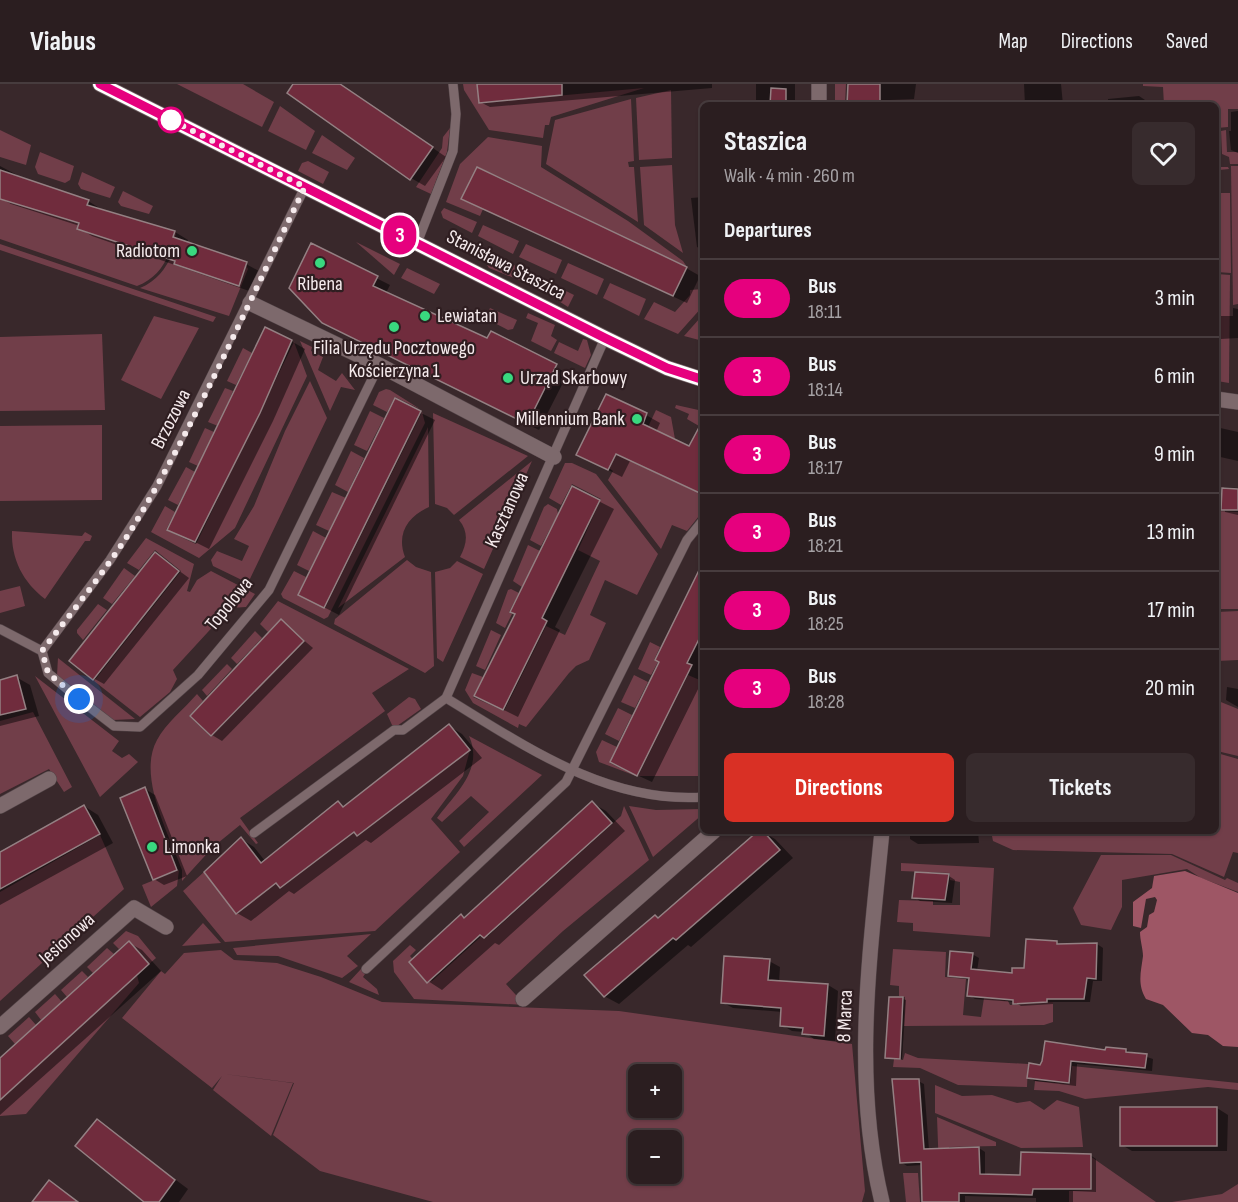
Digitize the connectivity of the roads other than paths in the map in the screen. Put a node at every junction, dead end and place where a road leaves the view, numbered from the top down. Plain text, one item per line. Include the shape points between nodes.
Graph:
1 (100, 84) edge
2 (453, 84) edge
3 (819, 84) edge
4 (819, 102) edge
5 (305, 187) junction
6 (417, 243) junction
7 (250, 303) junction
8 (605, 338) junction
9 (379, 365) junction
10 (700, 379) edge
11 (1219, 399) edge
12 (1238, 402) edge
13 (554, 457) junction
14 (700, 524) edge
15 (0, 629) edge
16 (42, 651) junction
17 (446, 698) junction
18 (573, 770) junction
19 (49, 780) dead end
20 (700, 796) edge
21 (0, 806) edge
22 (254, 833) dead end
23 (711, 834) edge
24 (882, 834) edge
25 (166, 927) dead end
26 (366, 969) dead end
27 (523, 999) dead end
28 (0, 1027) edge
29 (882, 1202) edge

1 - 5 street, Stanisława Staszica
2 - 6 lane via 453,151
3 - 4 street
5 - 6 street, Stanisława Staszica
5 - 7 lane, Brzozowa
6 - 8 street, Stanisława Staszica
7 - 9 street
7 - 16 lane, Brzozowa via 135,524
8 - 10 street, Stanisława Staszica via 667,368
8 - 13 lane, Kasztanowa
9 - 13 street
9 - 16 lane, Topolowa via 269,590 198,675 140,727 114,726 79,699 48,673
11 - 12 street
13 - 17 lane, Kasztanowa
14 - 18 lane via 687,540
15 - 16 lane
17 - 18 lane
17 - 22 lane, Kasztanowa via 403,730 394,730
18 - 20 lane via 637,794
18 - 26 lane via 566,782
19 - 21 street
23 - 27 street
24 - 29 street, 8 Marca via 867,983 864,1071 869,1141
25 - 28 street, Jesionowa via 134,908

